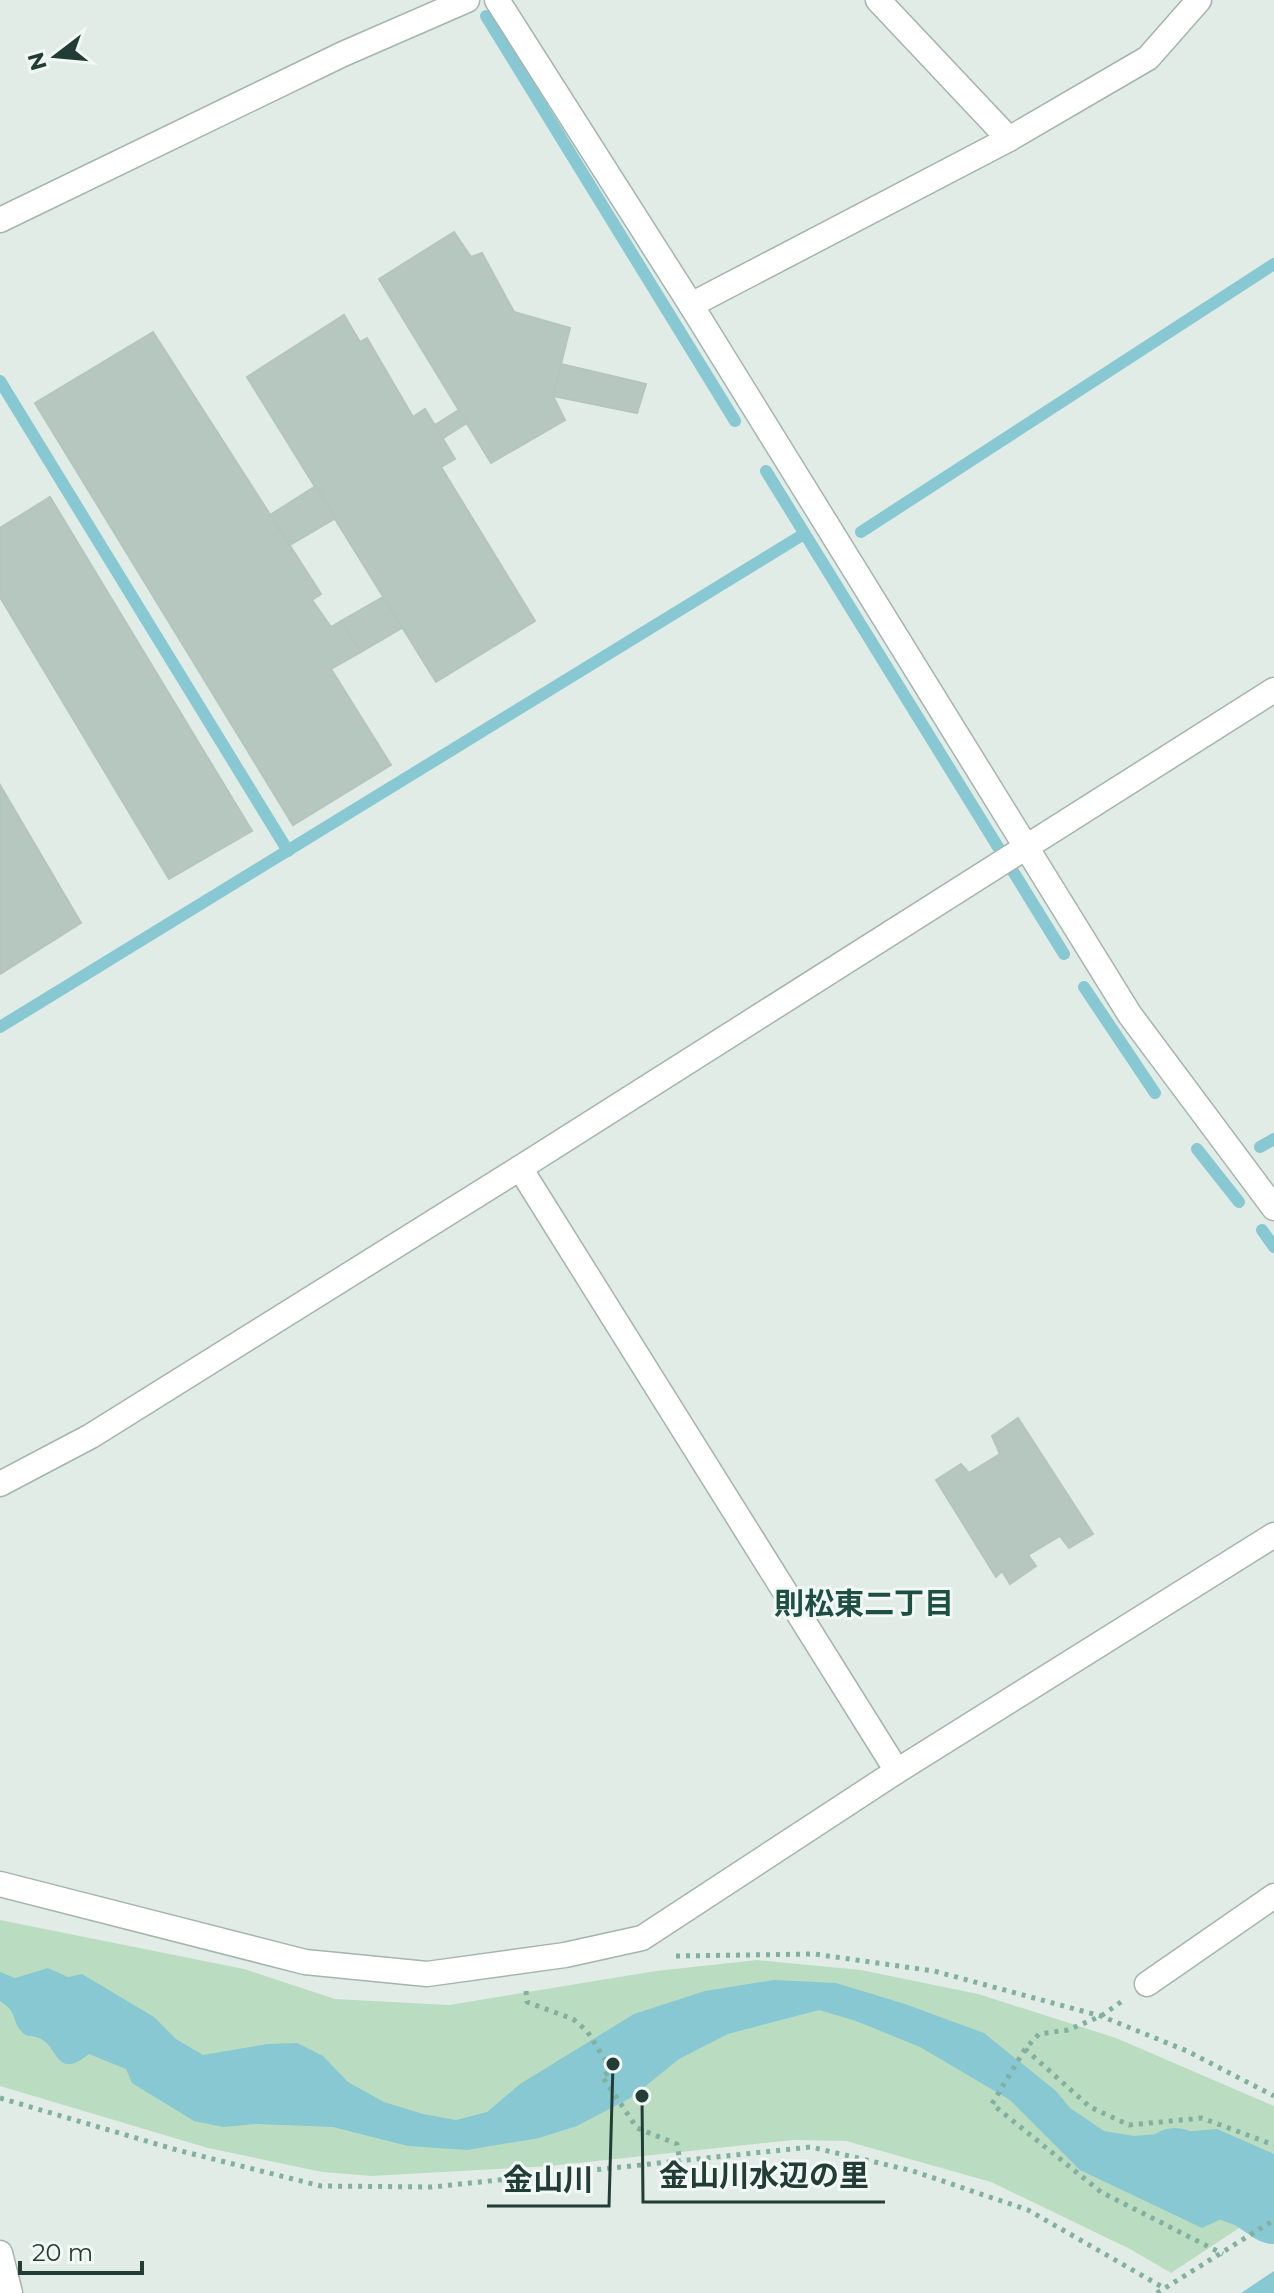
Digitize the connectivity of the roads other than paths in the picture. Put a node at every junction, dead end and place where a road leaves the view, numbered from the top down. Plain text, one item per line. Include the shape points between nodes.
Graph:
1 (467, 0) edge
2 (497, 0) edge
3 (878, 0) edge
4 (1199, 0) edge
5 (1009, 139) junction
6 (0, 220) edge
7 (691, 305) junction
8 (1274, 690) edge
9 (1026, 848) junction
10 (520, 1168) junction
11 (1274, 1208) edge
12 (0, 1484) edge
13 (1274, 1535) edge
14 (897, 1771) junction
15 (0, 1884) edge
16 (1274, 1896) edge
17 (1147, 1984) dead end
18 (0, 2253) edge
19 (10, 2293) edge

1 - 6 street
2 - 7 street
3 - 5 street
4 - 5 street via 1148,58
5 - 7 street
7 - 9 street
8 - 9 street
9 - 10 street
9 - 11 street via 1130,1015
10 - 12 street via 91,1436
10 - 14 street
13 - 14 street
14 - 15 street via 642,1938 565,1955 427,1974 305,1962
16 - 17 street
18 - 19 street

